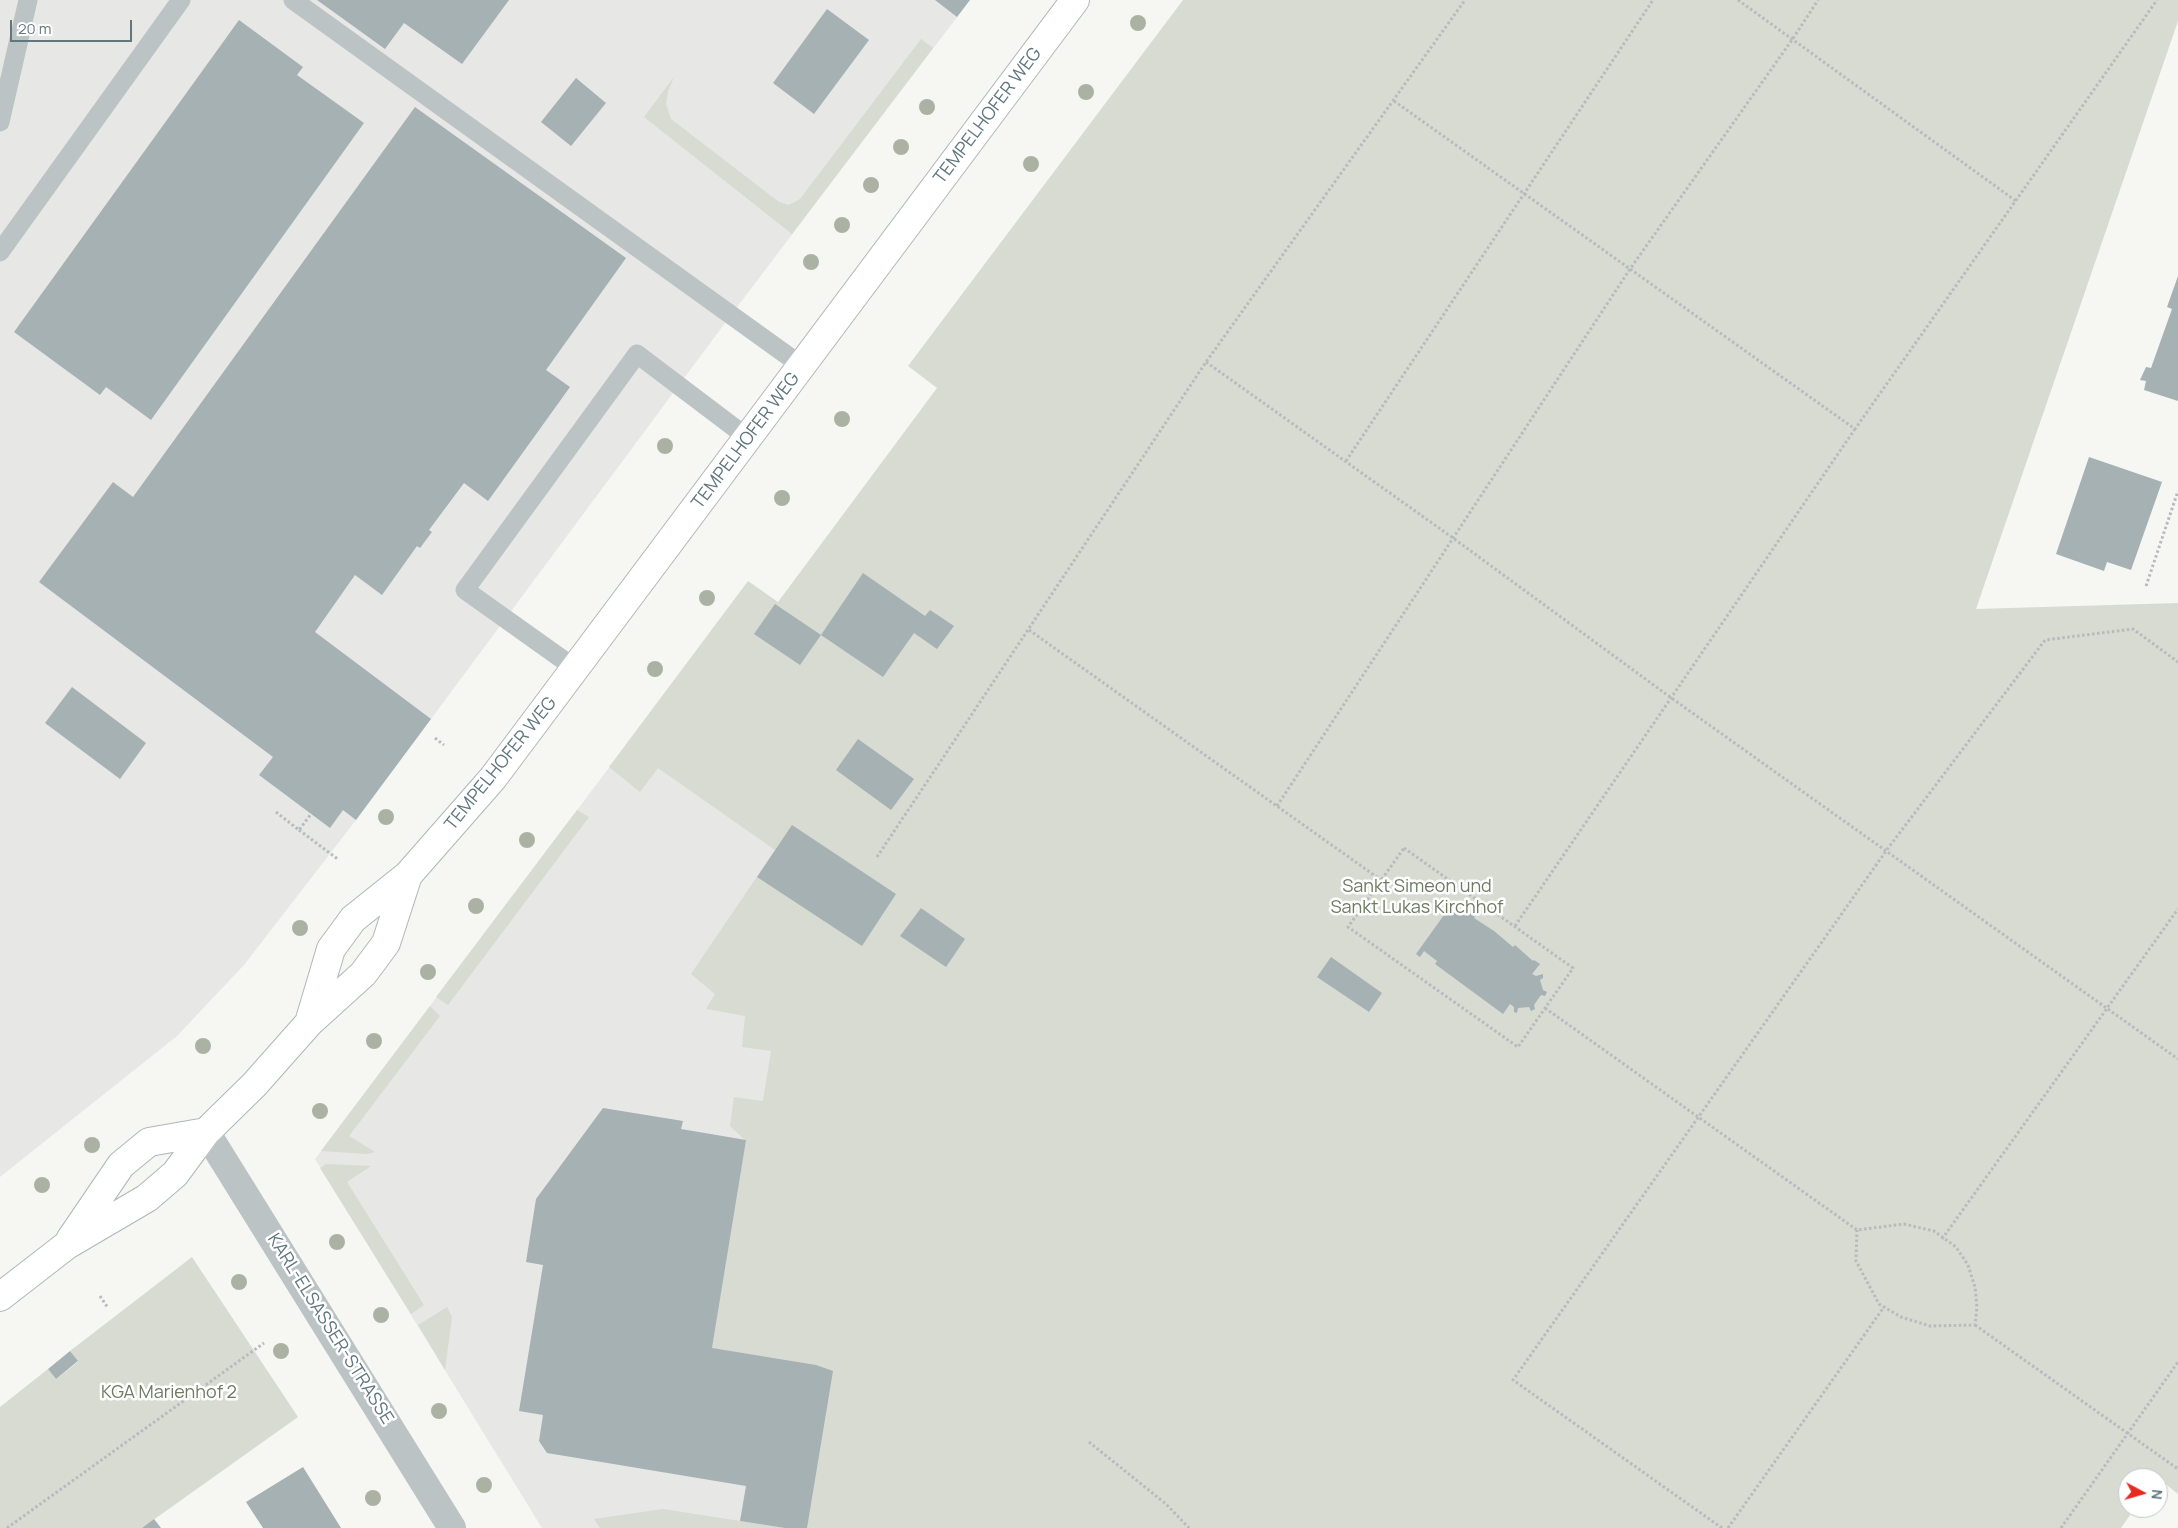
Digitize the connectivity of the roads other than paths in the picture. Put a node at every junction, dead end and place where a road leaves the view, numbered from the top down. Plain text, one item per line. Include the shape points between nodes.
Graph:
1 (28, 0) edge
2 (181, 0) edge
3 (292, 0) edge
4 (1075, 0) edge
5 (0, 122) edge
6 (0, 252) edge
7 (802, 366) junction
8 (748, 438) junction
9 (576, 669) junction
10 (408, 875) junction
11 (309, 1022) junction
12 (206, 1132) junction
13 (67, 1245) junction
14 (0, 1297) edge
15 (452, 1528) edge

1 - 5 lane
2 - 6 lane
3 - 7 lane
4 - 7 street, TEMPELHOFER WEG
7 - 8 street, TEMPELHOFER WEG
8 - 9 street, TEMPELHOFER WEG
8 - 9 lane via 637,354 465,590
9 - 10 street, TEMPELHOFER WEG via 474,802
10 - 11 street, TEMPELHOFER WEG via 386,943 364,974
10 - 11 street, TEMPELHOFER WEG via 353,919 336,941
11 - 12 street, TEMPELHOFER WEG via 254,1085
12 - 13 street, TEMPELHOFER WEG via 176,1174 147,1198
12 - 13 street, TEMPELHOFER WEG via 149,1142 121,1165
12 - 15 street, KARL-ELSASSER-STRASSE
13 - 14 street, TEMPELHOFER WEG

